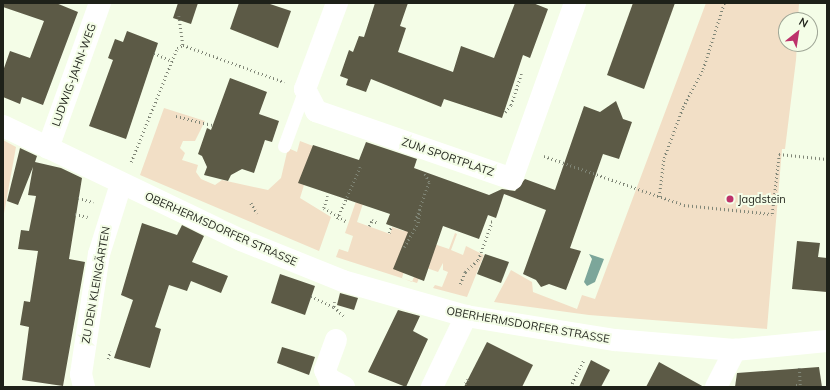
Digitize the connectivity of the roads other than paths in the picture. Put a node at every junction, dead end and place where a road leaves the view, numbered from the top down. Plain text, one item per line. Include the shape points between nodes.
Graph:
1 (100, 3) edge
2 (337, 3) edge
3 (575, 3) edge
4 (305, 89) junction
5 (3, 126) edge
6 (284, 146) dead end
7 (48, 148) junction
8 (117, 182) junction
9 (466, 316) junction
10 (336, 340) dead end
11 (827, 341) edge
12 (735, 350) junction
13 (84, 387) edge
14 (344, 387) edge
15 (432, 387) edge
16 (716, 387) edge

1 - 7 street, LUDWIG-JAHN-WEG
2 - 4 street
3 - 4 street, ZUM SPORTPLATZ via 512,179 316,111
4 - 6 lane
5 - 7 street, OBERHERMSDORFER STRASSE
7 - 8 street, OBERHERMSDORFER STRASSE
8 - 9 street, OBERHERMSDORFER STRASSE via 241,240 328,275
8 - 13 street, ZU DEN KLEINGÄRTEN via 99,254 81,374
9 - 12 street, OBERHERMSDORFER STRASSE via 594,337
9 - 15 street
10 - 14 street via 325,370 329,379
11 - 12 street, OBERHERMSDORFER STRASSE
12 - 16 street

